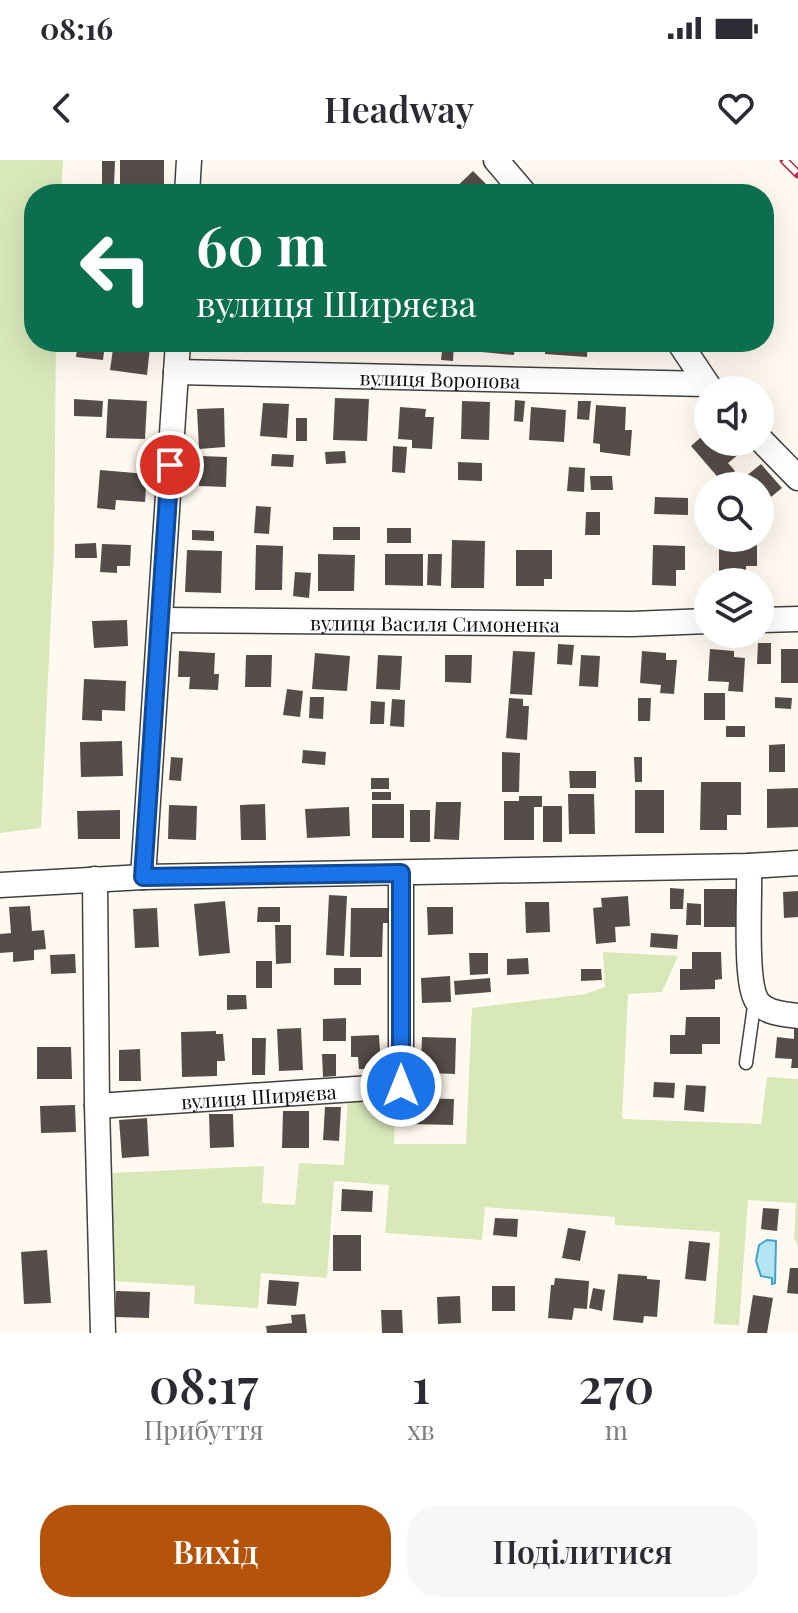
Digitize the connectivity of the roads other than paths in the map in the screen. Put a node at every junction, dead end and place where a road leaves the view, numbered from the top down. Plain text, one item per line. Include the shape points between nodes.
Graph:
1 (189, 160) edge
2 (496, 160) edge
3 (188, 184) edge
4 (516, 184) edge
5 (177, 352) edge
6 (685, 352) edge
7 (176, 372) junction
8 (701, 376) edge
9 (694, 387) edge
10 (774, 453) edge
11 (798, 478) edge
12 (798, 619) edge
13 (161, 620) junction
14 (774, 620) edge
15 (694, 622) edge
16 (798, 863) edge
17 (749, 866) junction
18 (401, 873) junction
19 (143, 877) junction
20 (95, 879) junction
21 (0, 885) edge
22 (755, 999) junction
23 (798, 1016) edge
24 (746, 1063) dead end
25 (97, 1106) junction
26 (103, 1333) edge

1 - 3 street
2 - 4 street
5 - 7 street
6 - 8 street
7 - 9 street, вулиця Воронова
7 - 13 street
10 - 11 street
12 - 14 street
13 - 15 street, вулиця Василя Симоненка
13 - 19 street
16 - 17 street
17 - 18 street
17 - 22 street
18 - 19 street
18 - 25 street, вулиця Ширяєва via 401,1086
19 - 20 street
20 - 21 street
20 - 25 street
22 - 23 street via 769,1012
22 - 24 lane
25 - 26 street

